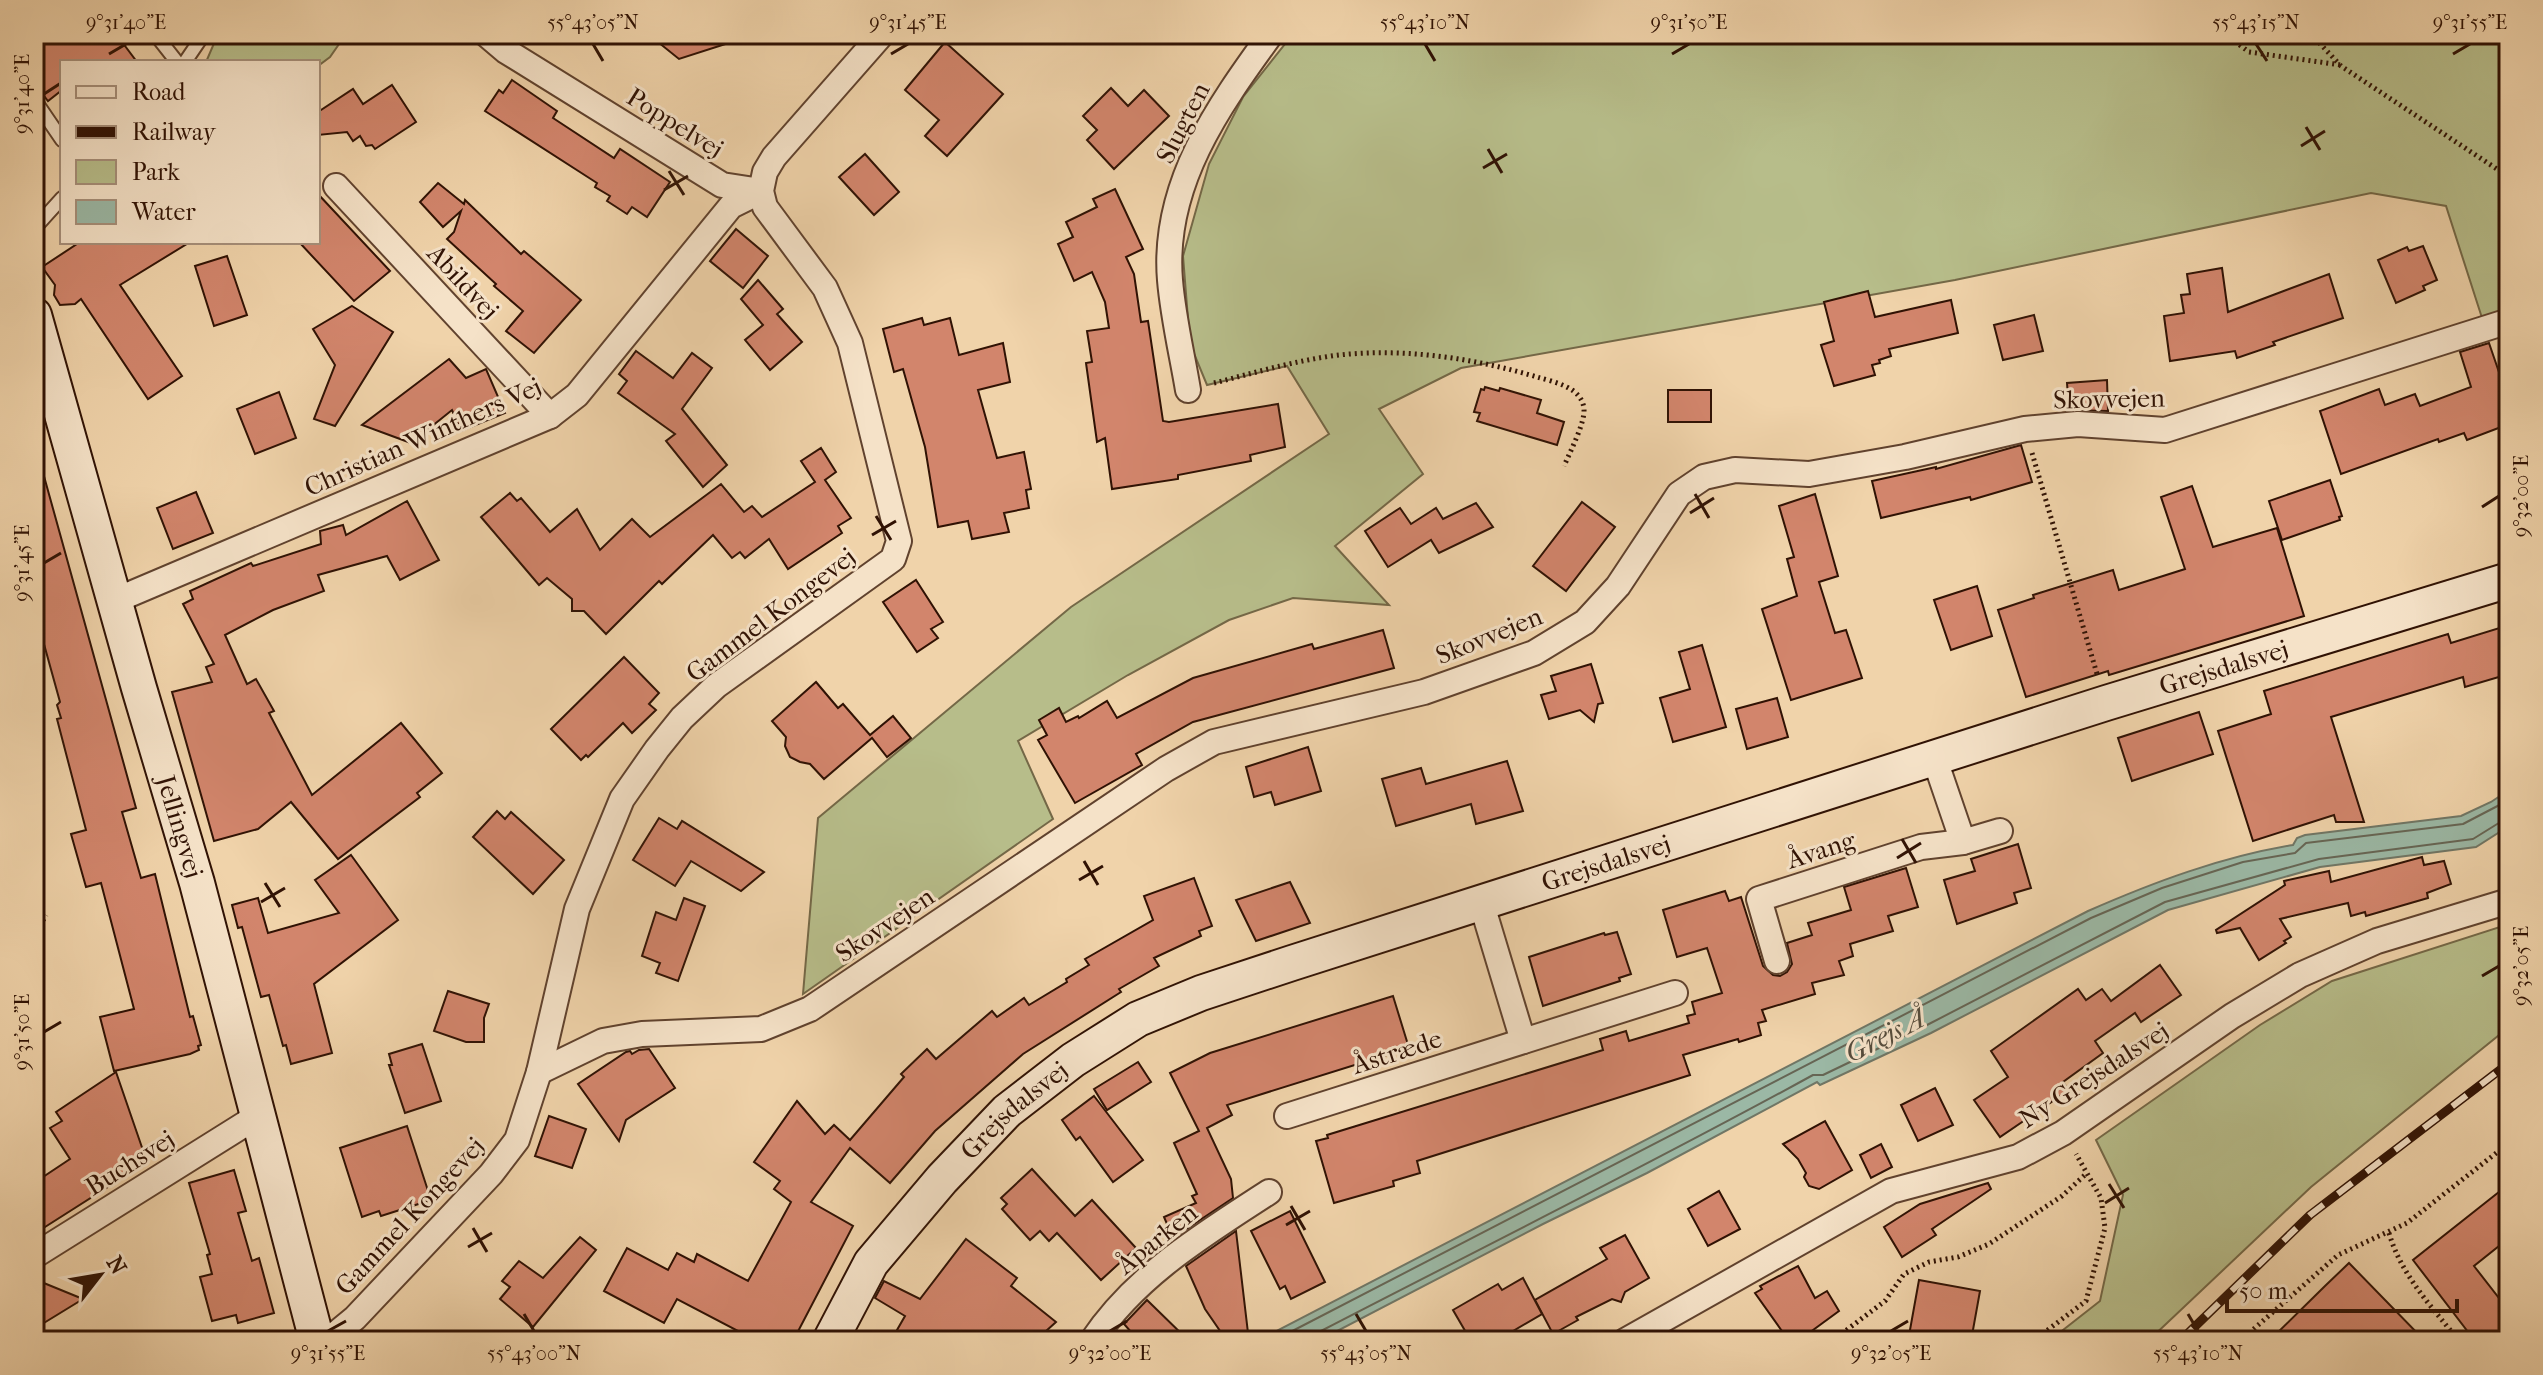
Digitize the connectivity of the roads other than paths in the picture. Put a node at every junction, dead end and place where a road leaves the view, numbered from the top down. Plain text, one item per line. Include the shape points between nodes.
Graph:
1 (155, 34) edge
2 (204, 34) edge
3 (486, 34) edge
4 (882, 34) edge
5 (1271, 34) edge
6 (175, 60) edge
7 (186, 60) edge
8 (34, 99) edge
9 (60, 137) edge
10 (336, 186) dead end
11 (761, 191) junction
12 (60, 200) edge
13 (34, 229) edge
14 (34, 315) edge
15 (2509, 321) edge
16 (1188, 390) road end
17 (550, 416) junction
18 (2509, 580) edge
19 (114, 601) junction
20 (1935, 760) junction
21 (2000, 831) dead end
22 (1963, 842) junction
23 (2509, 901) edge
24 (1482, 905) junction
25 (1777, 961) dead end
26 (1675, 993) dead end
27 (1523, 1041) junction
28 (539, 1072) junction
29 (1287, 1116) dead end
30 (256, 1117) junction
31 (1269, 1192) dead end
32 (34, 1256) edge
33 (317, 1341) edge
34 (327, 1341) edge
35 (830, 1341) edge
36 (1092, 1341) edge
37 (1625, 1341) edge

1 - 6 lane
2 - 7 lane
3 - 11 street, Poppelvej via 722,185
4 - 11 street via 774,157
5 - 16 street, Slugten via 1228,92 1189,161 1172,224 1170,279
8 - 9 lane
10 - 17 street, Abildvej
11 - 17 street, Christian Winthers Vej via 731,206 577,395
11 - 28 street, Gammel Kongevej via 773,220 825,288 850,343 899,541 893,559 716,686 682,718 622,799 577,909
12 - 13 lane
14 - 19 street, Jellingvej
15 - 28 street, Skovvejen via 2165,430 2078,424 2025,429 1809,474 1735,470 1704,477 1679,494 1618,586 1585,622 1534,653 1424,692 1214,742 810,1009 761,1029 642,1034 603,1041
17 - 19 street, Christian Winthers Vej
18 - 20 street, Grejsdalsvej
19 - 30 street, Jellingvej via 197,883
20 - 22 street
20 - 24 street, Grejsdalsvej
21 - 22 street, Åvang
22 - 25 street, Åvang via 1921,847 1759,899
23 - 37 street, Ny Grejsdalsvej via 2377,941 2300,975 2063,1133 2018,1157 1891,1191
24 - 27 street
24 - 35 street, Grejsdalsvej via 1201,993 1138,1019 1073,1060 1007,1111 942,1179 871,1263
26 - 27 street, Åstræde
27 - 29 street, Åstræde
28 - 34 street, Gammel Kongevej via 517,1140 491,1174
30 - 32 street, Buchsvej
30 - 33 street, Jellingvej
31 - 36 street, Åparken via 1184,1246 1145,1280

